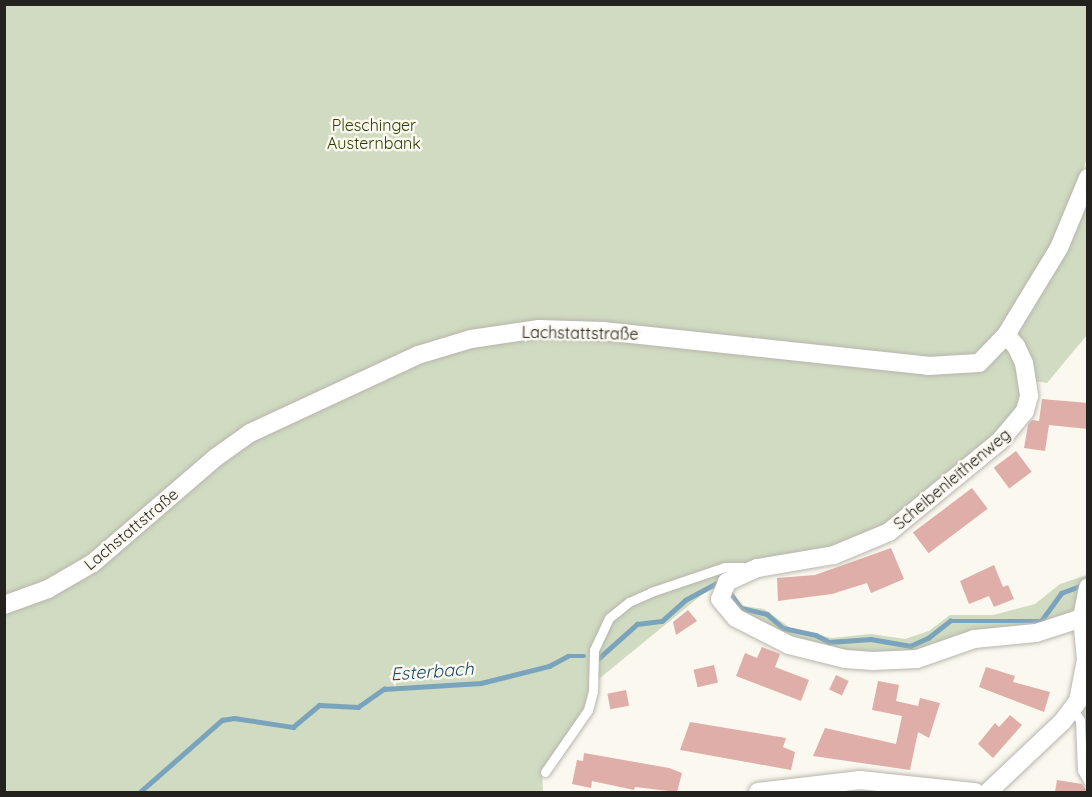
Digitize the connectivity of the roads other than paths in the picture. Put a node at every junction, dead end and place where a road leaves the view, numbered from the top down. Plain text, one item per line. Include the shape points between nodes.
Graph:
1 (1088, 178) edge
2 (1006, 335) junction
3 (757, 568) junction
4 (1088, 588) edge
5 (4, 605) edge
6 (1082, 618) junction
7 (1073, 710) junction
8 (545, 772) dead end
9 (1088, 781) edge
10 (758, 792) edge
11 (975, 792) edge
12 (988, 792) edge

1 - 2 street, Lachstattstraße via 1059,248
2 - 3 street, Scheibenleithenweg via 1024,363 1029,396 1025,411 1001,440 889,532 834,555
2 - 5 street, Lachstattstraße via 979,363 928,366 603,331 539,329 471,339 418,355 250,433 214,458 93,563 48,590
3 - 6 street, Scheibenleithenweg via 727,582 720,600 725,609 778,640 845,659 917,659 974,639 1036,633
3 - 8 lane via 725,567 702,574 629,602 609,618 594,650 588,710
4 - 6 street
6 - 7 street via 1085,677
7 - 9 lane via 1080,720 1082,770
7 - 12 street
10 - 11 street via 860,780

